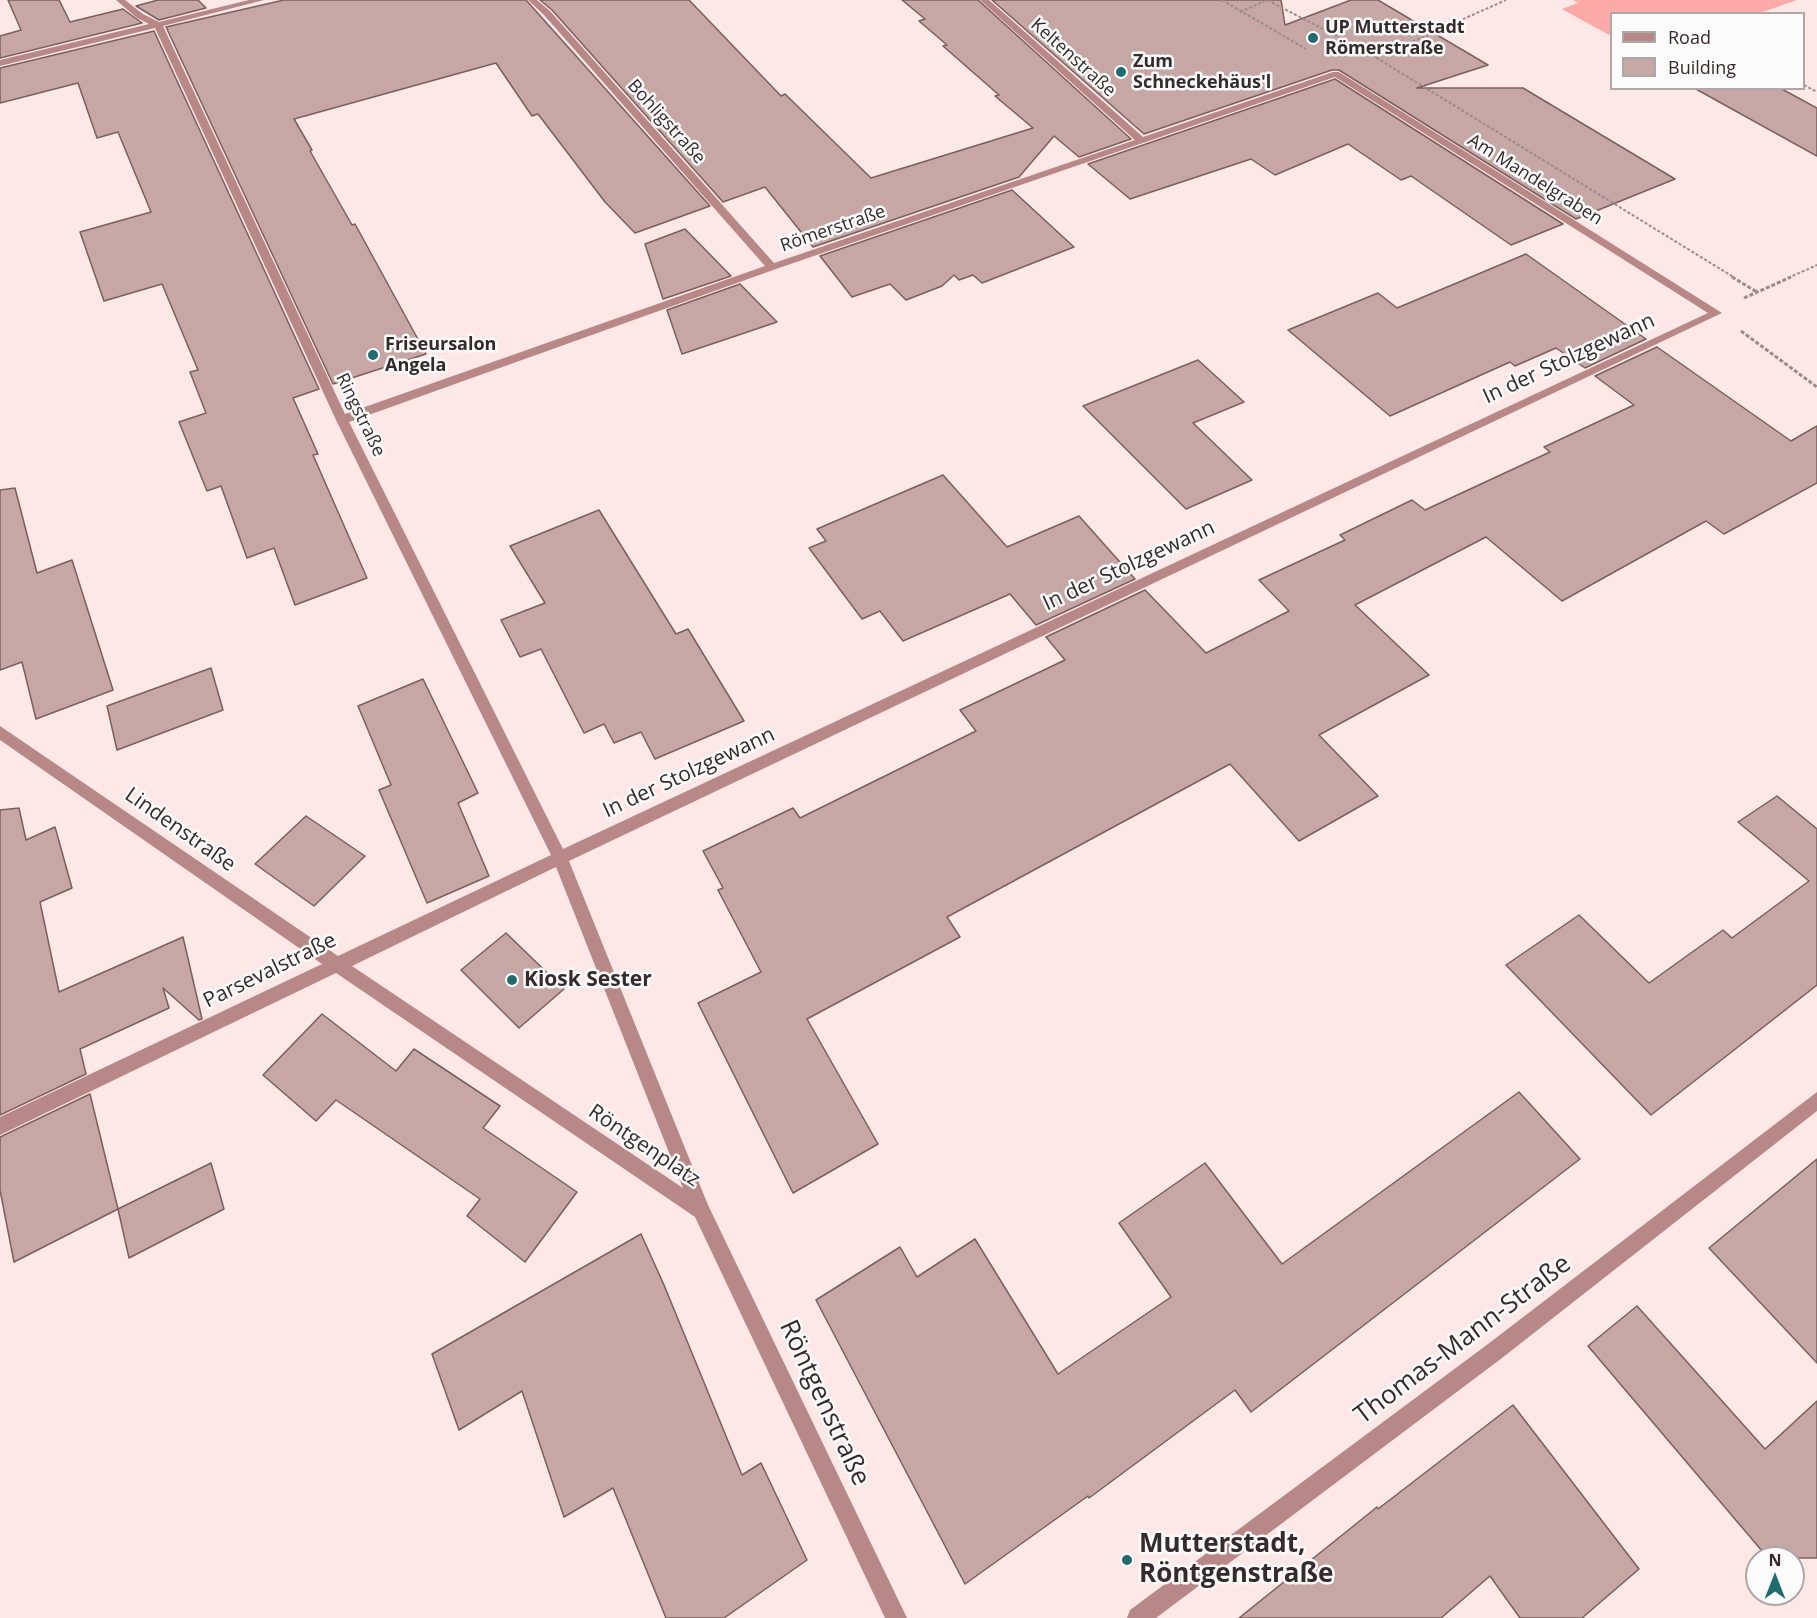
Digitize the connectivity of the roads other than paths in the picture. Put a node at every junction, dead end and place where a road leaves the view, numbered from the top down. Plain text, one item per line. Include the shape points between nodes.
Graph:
1 (120, 0) edge
2 (260, 0) edge
3 (532, 0) edge
4 (984, 0) edge
5 (158, 25) junction
6 (0, 63) edge
7 (1341, 73) joint
8 (1141, 140) junction
9 (772, 267) junction
10 (1716, 313) joint
11 (342, 420) junction
12 (0, 732) edge
13 (560, 858) junction
14 (336, 964) junction
15 (1817, 1100) edge
16 (0, 1126) edge
17 (701, 1211) junction
18 (896, 1618) edge
19 (1138, 1618) edge

1 - 5 street
2 - 5 street
3 - 9 street, Bohligstraße via 548,13
4 - 8 street, Keltenstraße
5 - 6 street
5 - 11 street, Ringstraße
7 - 8 street, Römerstraße
7 - 10 street, Am Mandelgraben
8 - 9 street, Römerstraße
9 - 11 street, Römerstraße
10 - 13 street, In der Stolzgewann
11 - 13 street, Ringstraße
12 - 14 street, Lindenstraße
13 - 14 street, Parsevalstraße
13 - 17 street, Röntgenplatz
14 - 16 street, Parsevalstraße
14 - 17 street, Röntgenplatz
15 - 19 street, Thomas-Mann-Straße via 1495,1351
17 - 18 street, Röntgenstraße

